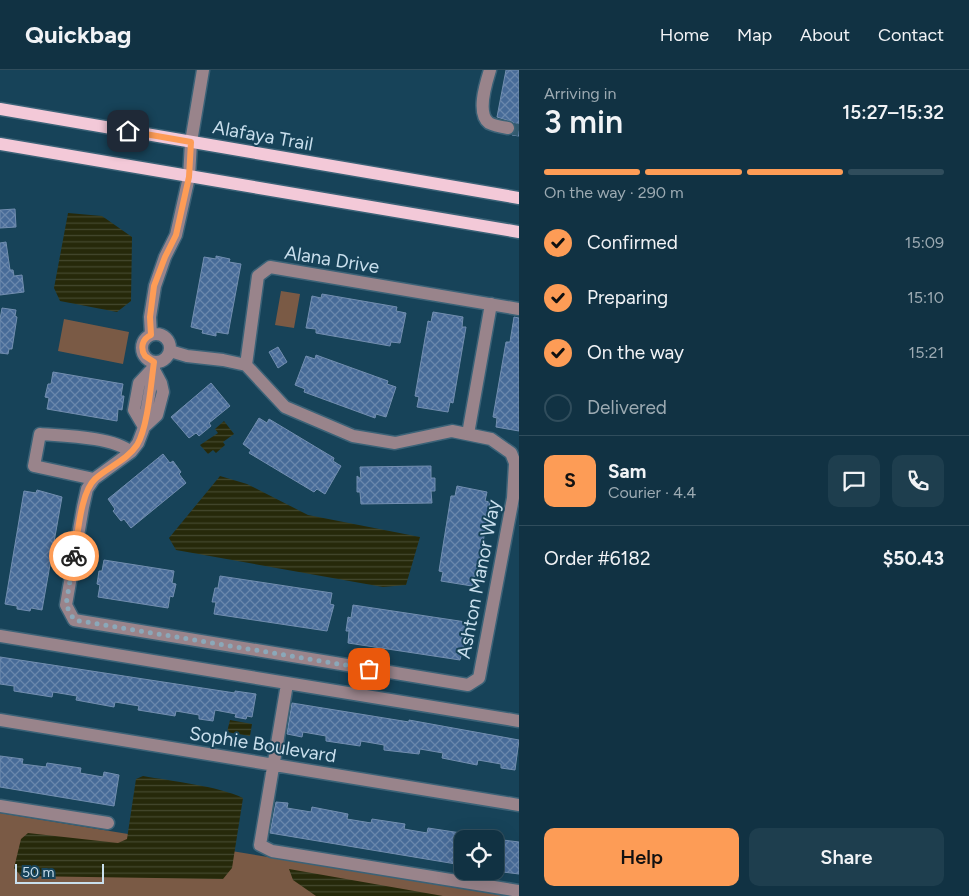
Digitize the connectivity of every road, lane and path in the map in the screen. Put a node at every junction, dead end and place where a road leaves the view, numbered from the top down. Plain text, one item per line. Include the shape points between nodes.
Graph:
1 (203, 70) edge
2 (490, 70) edge
3 (0, 108) edge
4 (508, 128) tunnel mouth
5 (191, 142) junction
6 (0, 144) edge
7 (189, 177) junction
8 (519, 198) edge
9 (519, 232) edge
10 (491, 304) junction
11 (519, 309) edge
12 (151, 335) junction
13 (170, 351) junction
14 (154, 365) junction
15 (246, 365) junction
16 (468, 434) junction
17 (131, 452) junction
18 (94, 479) junction
19 (0, 636) edge
20 (287, 684) junction
21 (0, 720) edge
22 (519, 721) edge
23 (273, 765) junction
24 (519, 805) edge
25 (0, 806) edge
26 (108, 824) dead end
27 (519, 891) edge

1 - 5 street
2 - 4 street via 482,111 489,123
3 - 5 main road, Alafaya Trail
5 - 7 street
5 - 8 main road, Alafaya Trail
6 - 7 main road
7 - 9 main road
7 - 12 street via 176,235 154,286
10 - 11 street, Alana Drive
10 - 15 street, Alana Drive via 270,267 258,276
10 - 16 street
12 - 13 street via 166,338
12 - 14 street via 145,339 142,348
13 - 14 street via 165,359
13 - 15 street
14 - 17 street via 144,427
15 - 16 street, Ashton Manor Way via 285,407 353,436 395,443 452,431
16 - 18 street, Ashton Manor Way via 491,439 511,453 515,463 513,498 479,678 468,685 74,620 66,605 83,507
17 - 18 street
17 - 18 street via 124,446 104,441 40,434 34,466
19 - 20 street
20 - 22 street
20 - 23 street
21 - 23 street, Sophie Boulevard
23 - 24 street, Sophie Boulevard
23 - 27 street via 260,845 272,851
25 - 26 street

